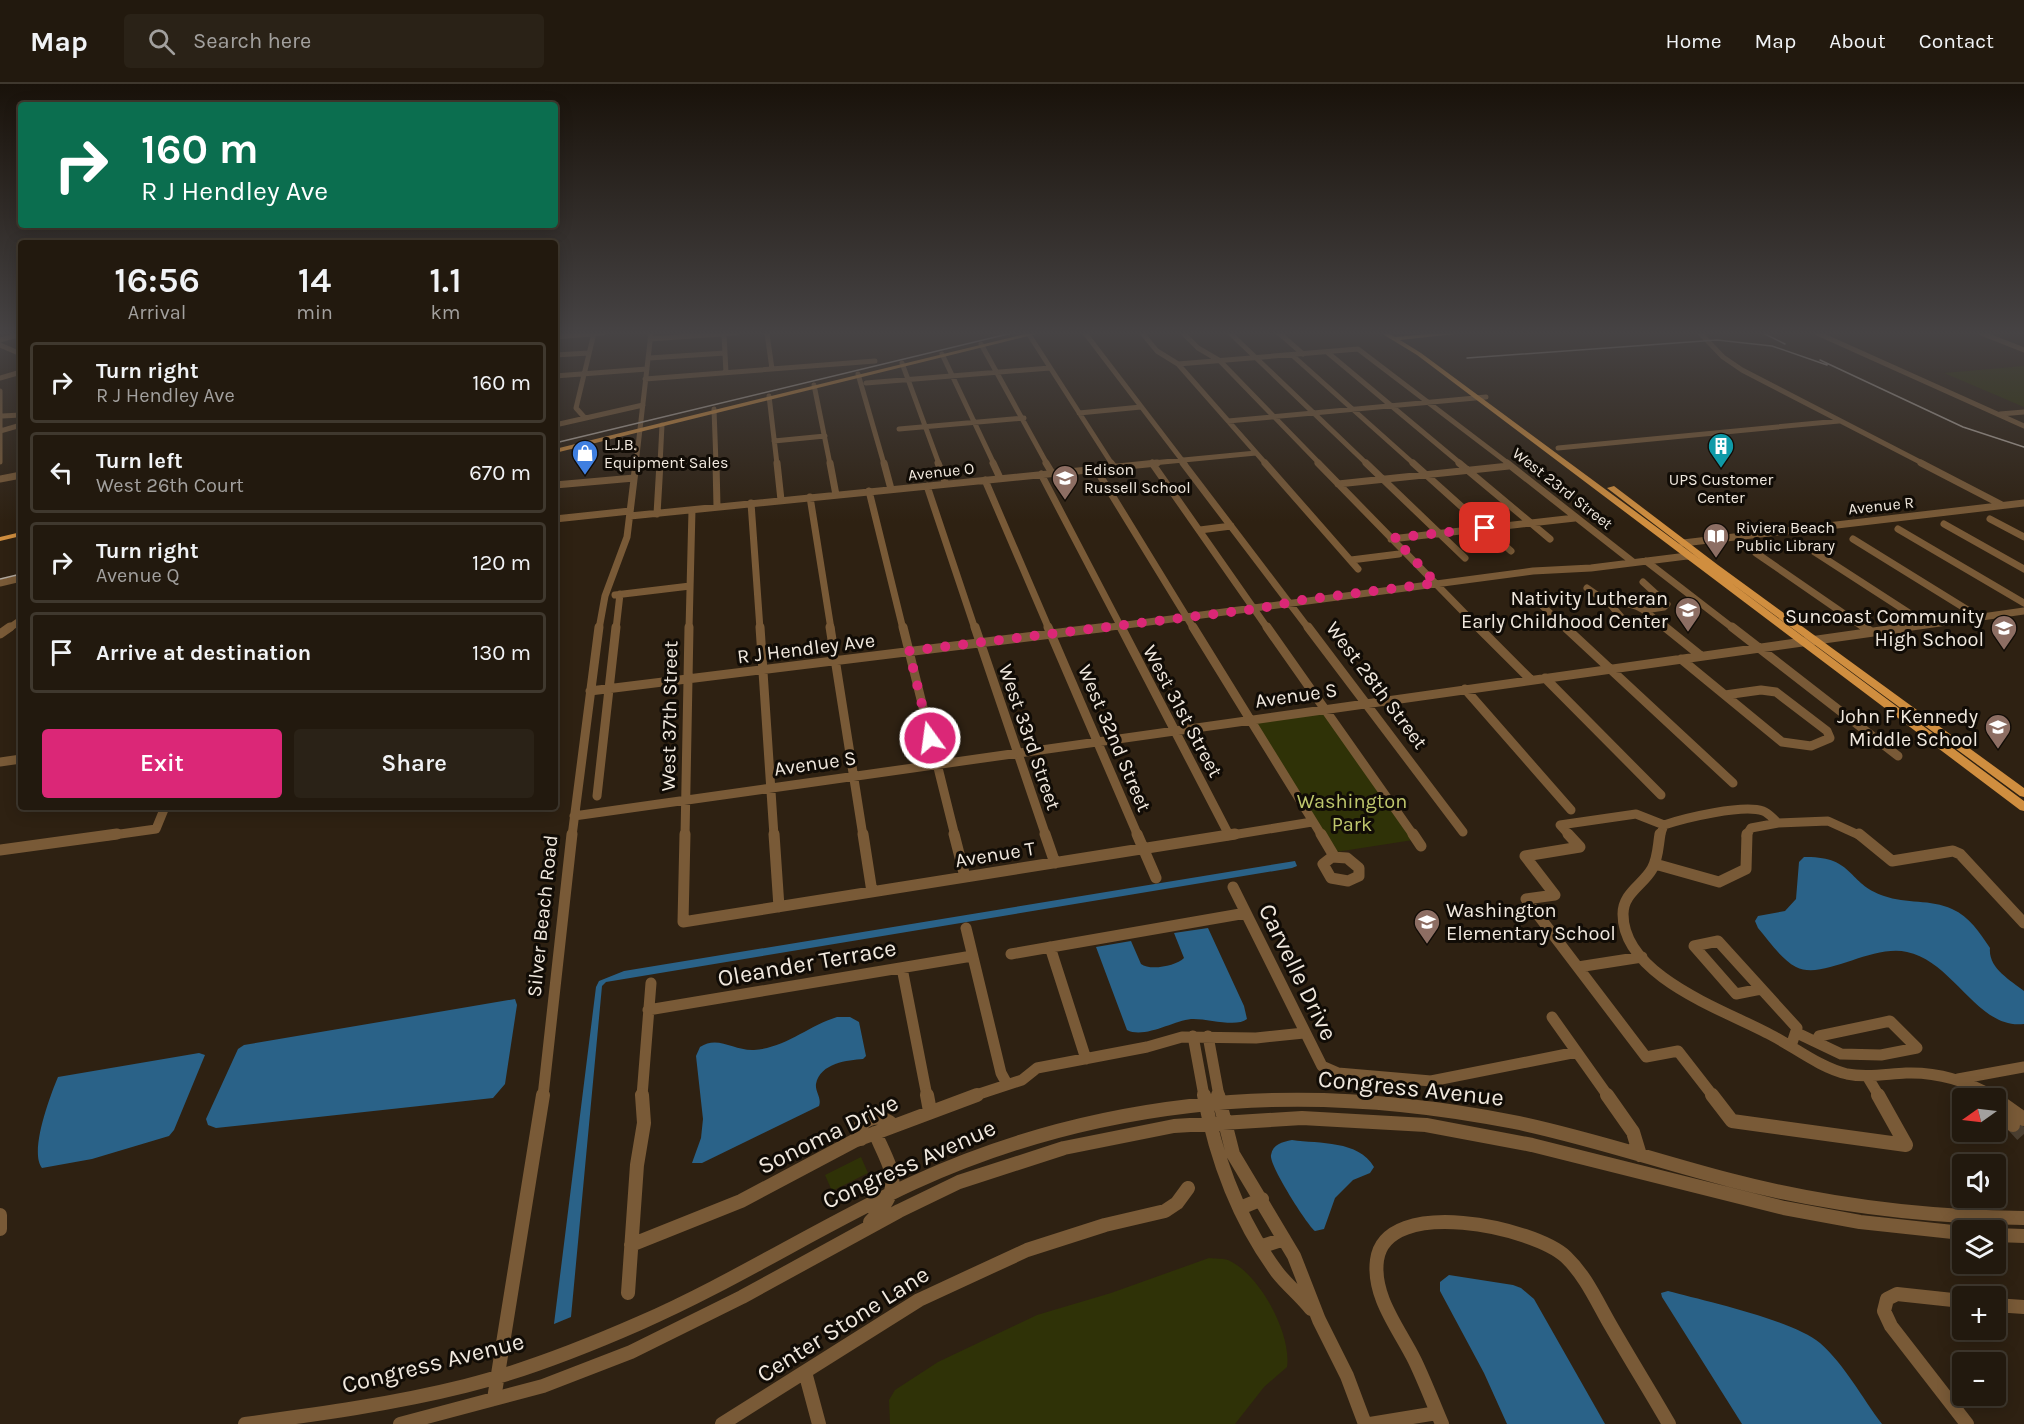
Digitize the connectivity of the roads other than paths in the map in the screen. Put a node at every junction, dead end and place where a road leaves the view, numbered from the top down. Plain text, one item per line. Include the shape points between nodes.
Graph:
1 (0, 396) edge
2 (579, 396) edge
3 (643, 396) edge
4 (775, 396) edge
5 (816, 396) edge
6 (865, 396) edge
7 (913, 396) edge
8 (962, 396) edge
9 (1010, 396) edge
10 (1068, 396) edge
11 (1132, 396) edge
12 (1206, 396) edge
13 (1253, 396) edge
14 (1296, 396) edge
15 (1337, 396) edge
16 (1379, 396) edge
17 (1420, 396) edge
18 (1791, 396) edge
19 (1956, 396) edge
20 (769, 397) junction
21 (1482, 397) junction
22 (1429, 402) junction
23 (642, 405) junction
24 (1392, 406) junction
25 (1141, 408) junction
26 (714, 410) junction
27 (1353, 410) junction
28 (2024, 412) edge
29 (1079, 413) junction
30 (1314, 413) junction
31 (1997, 414) junction
32 (18, 415) edge
33 (2, 416) junction
34 (1274, 417) junction
35 (585, 418) junction
36 (1024, 418) junction
37 (1228, 421) junction
38 (1839, 421) junction
39 (975, 423) junction
40 (662, 424) junction
41 (18, 425) edge
42 (558, 425) edge
43 (2024, 426) edge
44 (924, 427) junction
45 (640, 428) junction
46 (899, 429) dead end
47 (1, 431) edge
48 (825, 436) junction
49 (774, 441) junction
50 (558, 448) edge
51 (1555, 450) junction
52 (1256, 453) junction
53 (1181, 460) junction
54 (0, 462) edge
55 (1152, 463) junction
56 (1509, 466) junction
57 (1114, 467) junction
58 (1096, 469) junction
59 (1468, 470) junction
60 (1052, 473) junction
61 (1041, 474) junction
62 (1425, 474) junction
63 (18, 476) edge
64 (634, 478) junction
65 (1000, 478) junction
66 (0, 479) edge
67 (1383, 479) junction
68 (985, 480) junction
69 (946, 484) junction
70 (1339, 484) junction
71 (558, 485) edge
72 (927, 486) junction
73 (891, 489) junction
74 (869, 491) junction
75 (836, 495) junction
76 (810, 497) junction
77 (781, 500) junction
78 (751, 503) junction
79 (2024, 503) edge
80 (2002, 505) junction
81 (717, 507) junction
82 (692, 510) junction
83 (630, 514) junction
84 (657, 514) junction
85 (1575, 518) junction
86 (558, 519) edge
87 (1990, 519) dead end
88 (1531, 523) junction
89 (1944, 524) dead end
90 (1231, 526) junction
91 (1485, 528) junction
92 (1898, 529) dead end
93 (1200, 530) junction
94 (18, 533) edge
95 (1440, 533) junction
96 (0, 537) edge
97 (1674, 537) junction
98 (2024, 537) edge
99 (1392, 539) junction
100 (1550, 539) dead end
101 (1705, 539) junction
102 (1853, 540) dead end
103 (1683, 543) junction
104 (1804, 545) dead end
105 (1511, 551) dead end
106 (1756, 552) dead end
107 (1399, 554) dead end
108 (1687, 556) junction
109 (1465, 558) dead end
110 (1351, 560) junction
111 (1646, 561) junction
112 (1633, 562) junction
113 (1715, 567) junction
114 (1358, 569) dead end
115 (2024, 569) edge
116 (18, 579) edge
117 (1642, 582) dead end
118 (0, 583) edge
119 (1436, 583) junction
120 (690, 586) junction
121 (1587, 588) dead end
122 (620, 594) junction
123 (606, 596) junction
124 (1535, 599) dead end
125 (1288, 603) junction
126 (2024, 603) edge
127 (1610, 604) junction
128 (1256, 609) junction
129 (1645, 610) junction
130 (2024, 611) edge
131 (1187, 617) junction
132 (1979, 617) junction
133 (18, 623) edge
134 (1926, 624) junction
135 (1119, 625) junction
136 (1628, 625) dead end
137 (1871, 632) junction
138 (0, 634) edge
139 (1051, 634) junction
140 (1808, 641) junction
141 (980, 642) junction
142 (1758, 648) junction
143 (909, 651) junction
144 (1701, 656) junction
145 (1681, 659) junction
146 (835, 661) junction
147 (1611, 669) junction
148 (763, 670) junction
149 (1545, 678) junction
150 (688, 679) junction
151 (1531, 680) junction
152 (611, 688) junction
153 (1465, 689) junction
154 (590, 691) junction
155 (1725, 695) junction
156 (1366, 704) junction
157 (1326, 709) junction
158 (1250, 720) junction
159 (1174, 730) junction
160 (1097, 742) junction
161 (1018, 753) junction
162 (1898, 756) dead end
163 (18, 759) edge
164 (0, 762) edge
165 (937, 764) junction
166 (853, 776) junction
167 (1733, 783) dead end
168 (771, 788) junction
169 (1661, 795) dead end
170 (597, 796) dead end
171 (686, 800) junction
172 (2023, 802) edge
173 (164, 810) edge
174 (1571, 810) dead end
175 (574, 816) junction
176 (1312, 822) junction
177 (1778, 823) junction
178 (1664, 825) junction
179 (1462, 832) dead end
180 (1229, 835) junction
181 (1421, 846) dead end
182 (1143, 849) junction
183 (0, 850) edge
184 (1334, 856) dead end
185 (1055, 863) junction
186 (1655, 864) junction
187 (965, 877) junction
188 (1156, 878) dead end
189 (1233, 887) dead end
190 (872, 892) junction
191 (779, 907) junction
192 (1246, 913) junction
193 (683, 922) joint
194 (2024, 923) edge
195 (966, 928) dead end
196 (1050, 947) junction
197 (1011, 954) dead end
198 (972, 956) junction
199 (1642, 957) junction
200 (1578, 967) junction
201 (902, 968) junction
202 (651, 983) dead end
203 (1761, 989) junction
204 (648, 1010) junction
205 (1552, 1017) dead end
206 (1304, 1033) junction
207 (1797, 1033) junction
208 (1192, 1036) junction
209 (1209, 1036) junction
210 (1816, 1042) junction
211 (1791, 1046) junction
212 (1577, 1052) junction
213 (1086, 1059) junction
214 (1213, 1063) junction
215 (1198, 1064) junction
216 (2024, 1067) edge
217 (1867, 1076) junction
218 (1953, 1080) junction
219 (1007, 1084) junction
220 (1967, 1088) edge
221 (1220, 1104) junction
222 (1205, 1105) junction
223 (930, 1111) junction
224 (2006, 1114) edge
225 (1224, 1121) junction
226 (1209, 1122) junction
227 (2019, 1122) edge
228 (893, 1125) junction
229 (875, 1133) junction
230 (861, 1138) junction
231 (1640, 1155) junction
232 (1188, 1188) dead end
233 (895, 1191) junction
234 (1262, 1199) junction
235 (1245, 1206) dead end
236 (0, 1215) edge
237 (2024, 1218) edge
238 (0, 1229) edge
239 (860, 1232) junction
240 (1952, 1232) edge
241 (2006, 1235) edge
242 (2024, 1236) edge
243 (1284, 1239) junction
244 (631, 1245) junction
245 (1266, 1245) dead end
246 (628, 1293) dead end
247 (1952, 1300) edge
248 (2006, 1306) edge
249 (2024, 1307) edge
250 (1319, 1320) junction
251 (805, 1372) junction
252 (498, 1376) junction
253 (494, 1399) junction
254 (1440, 1419) edge
255 (245, 1424) edge
256 (400, 1424) edge
257 (722, 1424) edge
258 (819, 1424) edge
259 (1365, 1424) edge
260 (1370, 1424) edge
261 (1670, 1424) edge
262 (1967, 1424) edge

1 - 33 street
2 - 35 street via 576,408
3 - 23 street, Silver Beach Road
4 - 20 main road
5 - 48 street
6 - 73 street
7 - 44 street
8 - 39 street
9 - 36 street
10 - 29 street
11 - 25 street, West 28th Street
12 - 37 street
13 - 34 street
14 - 30 street
15 - 27 street
16 - 24 street
17 - 22 street, West 23rd Street
18 - 38 street
19 - 31 street
20 - 26 main road
20 - 49 street
21 - 22 street
21 - 51 main road
21 - 51 main road
22 - 24 street
22 - 56 street, West 23rd Street
23 - 35 street
23 - 45 street, Silver Beach Road
24 - 27 street
24 - 59 street
25 - 29 street
25 - 53 street, West 28th Street
26 - 40 main road
26 - 45 main road
26 - 81 street
27 - 30 street
27 - 62 street
28 - 31 street
29 - 57 street
30 - 34 street
30 - 67 street
31 - 43 street
32 - 33 street
33 - 47 street
34 - 37 street
34 - 70 street
35 - 42 street
36 - 39 street
36 - 60 street
37 - 52 street
38 - 51 street
38 - 80 street
39 - 44 street
39 - 65 street
40 - 45 main road
40 - 84 street
41 - 47 street
44 - 46 street
44 - 69 street
45 - 50 main road
45 - 64 street, Silver Beach Road
47 - 54 street
48 - 49 street
48 - 75 street
49 - 77 street
51 - 97 main road
51 - 108 main road
52 - 53 street, Avenue O
52 - 110 street
53 - 55 street, Avenue O
53 - 90 street, West 28th Street
55 - 57 street, Avenue O
55 - 93 street
56 - 59 street
56 - 85 street, West 23rd Street
57 - 58 street, Avenue O
58 - 60 street, Avenue O
58 - 131 street
59 - 62 street
59 - 88 street
60 - 61 street, Avenue O
61 - 65 street, Avenue O
61 - 135 street, West 31st Street
62 - 67 street
62 - 91 street
63 - 66 street
64 - 71 street
64 - 83 street, Silver Beach Road
65 - 68 street, Avenue O
67 - 70 street
67 - 95 street
68 - 69 street, Avenue O
68 - 139 street, West 32nd Street
69 - 72 street, Avenue O
70 - 99 street
72 - 73 street, Avenue O
72 - 141 street, West 33rd Street
73 - 74 street, Avenue O
74 - 75 street, Avenue O
74 - 143 street
75 - 76 street, Avenue O
76 - 77 street, Avenue O
76 - 146 street
77 - 78 street, Avenue O
78 - 81 street, Avenue O
78 - 148 street
79 - 80 street, Avenue R
80 - 101 street, Avenue R
81 - 82 street, Avenue O
82 - 84 street, Avenue O
82 - 120 street, West 37th Street
83 - 84 street, Avenue O
83 - 86 street, Avenue O
83 - 123 street, Silver Beach Road via 627,537
85 - 88 street
85 - 112 street, West 23rd Street
87 - 98 street
88 - 91 street
88 - 100 street
89 - 115 street
90 - 93 street
90 - 125 street, West 28th Street
91 - 95 street
91 - 105 street
92 - 126 street
93 - 128 street
94 - 96 main road
95 - 99 street
95 - 109 street
97 - 101 street, Avenue R
97 - 103 main road
99 - 119 street
101 - 103 street, Avenue R
102 - 132 street
103 - 113 main road
104 - 134 street
106 - 137 street
107 - 110 street
108 - 111 street
108 - 113 street
108 - 140 main road
110 - 114 street
111 - 112 street
111 - 142 street
112 - 119 street, R J Hendley Ave
113 - 140 main road
116 - 118 street
117 - 129 street via 1667,604
119 - 125 street, R J Hendley Ave
119 - 151 street
120 - 122 street
120 - 150 street, West 37th Street
121 - 127 street
122 - 123 street
122 - 152 street
123 - 154 street, Silver Beach Road
124 - 147 street
125 - 128 street, R J Hendley Ave
125 - 156 street, West 28th Street
127 - 129 street via 1631,602
127 - 136 street
128 - 131 street, R J Hendley Ave
128 - 157 street
129 - 144 street
130 - 132 street, Avenue S
131 - 135 street, R J Hendley Ave
131 - 158 street
132 - 134 street, Avenue S
133 - 138 street
134 - 137 street, Avenue S
135 - 139 street, R J Hendley Ave
135 - 159 street, West 31st Street
137 - 140 street, Avenue S
139 - 141 street, R J Hendley Ave
139 - 160 street, West 32nd Street
140 - 142 street, Avenue S
140 - 172 main road
141 - 143 street, R J Hendley Ave
141 - 161 street, West 33rd Street
142 - 144 street, Avenue S
142 - 162 street
143 - 146 street, R J Hendley Ave
143 - 165 street
144 - 145 street, Avenue S
145 - 147 street, Avenue S
145 - 155 street
146 - 148 street, R J Hendley Ave
146 - 166 street
147 - 149 street, Avenue S
147 - 167 street
148 - 150 street, R J Hendley Ave
148 - 168 street
149 - 151 street, Avenue S
149 - 169 street
150 - 152 street, R J Hendley Ave
150 - 171 street, West 37th Street
151 - 153 street, Avenue S
152 - 154 street, R J Hendley Ave
152 - 170 street
153 - 156 street, Avenue S
153 - 174 street
154 - 175 street, Silver Beach Road
155 - 155 street via 1776,692 1830,736 1826,741 1788,745
156 - 157 street, Avenue S
156 - 179 street, West 28th Street
157 - 158 street, Avenue S
157 - 181 street
158 - 159 street, Avenue S
158 - 176 street
159 - 160 street, Avenue S
159 - 180 street, West 31st Street
160 - 161 street, Avenue S
160 - 182 street, West 32nd Street
161 - 165 street, Avenue S
161 - 185 street, West 33rd Street
163 - 164 street
165 - 166 street, Avenue S
165 - 187 street
166 - 168 street, Avenue S
166 - 190 street
168 - 171 street, Avenue S
168 - 191 street
171 - 175 street, Avenue S
171 - 193 street, West 37th Street
173 - 183 street via 156,829
175 - 252 street, Silver Beach Road via 541,1113
176 - 180 street, Avenue T
176 - 184 street
177 - 178 street via 1766,812 1755,809 1689,816
177 - 186 street via 1751,828 1746,836 1746,869 1719,882
177 - 194 street via 1815,818 1839,822 1861,834 1892,861 1953,851
178 - 186 street
178 - 200 street via 1636,814 1560,825 1580,847 1525,856 1555,895 1526,900
180 - 182 street, Avenue T
182 - 185 street, Avenue T
182 - 188 street, West 32nd Street
185 - 187 street, Avenue T
186 - 199 street via 1626,898 1623,908 1627,931
187 - 190 street, Avenue T
189 - 192 street, Carvelle Drive
190 - 191 street, Avenue T
191 - 193 street, Avenue T
192 - 196 street
192 - 206 street, Carvelle Drive
195 - 198 street
196 - 197 street
196 - 213 street
198 - 201 street, Oleander Terrace
198 - 219 street
199 - 200 street
199 - 211 street via 1681,988
200 - 217 street via 1646,1057 1678,1051 1732,1121 1906,1145
201 - 204 street, Oleander Terrace
201 - 223 street
202 - 204 street
203 - 203 street via 1718,941 1694,946 1736,994
203 - 207 street via 1797,1028
204 - 244 street via 643,1132
205 - 212 street
206 - 209 street, Sonoma Drive via 1263,1038
206 - 212 street, Carvelle Drive via 1318,1062 1333,1072 1425,1081
207 - 210 street
207 - 211 street
208 - 209 street, Sonoma Drive
208 - 213 street, Sonoma Drive
208 - 215 street
209 - 214 street
210 - 210 street via 1841,1054 1881,1055 1917,1048 1890,1021 1819,1036
211 - 217 street via 1827,1067
212 - 231 street via 1633,1132
213 - 219 street, Sonoma Drive via 1034,1070 1022,1080
214 - 215 street
214 - 221 street
215 - 222 street
216 - 218 street
217 - 218 street via 1912,1073
218 - 220 street
218 - 227 street via 1981,1089
219 - 223 street, Sonoma Drive
221 - 222 street, Congress Avenue
221 - 225 street
221 - 231 street, Congress Avenue via 1284,1100 1360,1102 1448,1112 1559,1132
222 - 226 street
222 - 233 street, Congress Avenue via 1094,1122 1009,1145
223 - 228 street, Sonoma Drive
224 - 227 street
225 - 226 street, Congress Avenue
225 - 234 street via 1233,1154
225 - 240 street, Congress Avenue via 1364,1120 1453,1129 1565,1152 1758,1203 1880,1226
226 - 239 street, Congress Avenue via 1098,1140 1015,1163 928,1196
226 - 250 street via 1225,1176 1247,1225 1278,1273
228 - 229 street, Sonoma Drive
228 - 230 street via 885,1117 867,1118 861,1125
229 - 230 street, Sonoma Drive
229 - 233 street via 893,1175
230 - 244 street, Sonoma Drive via 741,1201
231 - 237 street, Congress Avenue via 1752,1185 1869,1207
232 - 251 street, Center Stone Lane via 1165,1211 1051,1242 948,1285 894,1314
233 - 239 street via 890,1203
233 - 252 street, Congress Avenue via 643,1321
234 - 235 street
234 - 243 street
236 - 238 street
239 - 253 street, Congress Avenue via 720,1309 636,1348 544,1385
241 - 242 street
243 - 245 street
243 - 250 street
244 - 246 street
247 - 262 street via 1897,1294 1887,1299 1884,1311 1890,1326
248 - 249 street
250 - 259 street
251 - 257 street, Center Stone Lane
251 - 258 street
252 - 253 street, Silver Beach Road
252 - 255 street, Congress Avenue via 401,1400
253 - 256 street, Congress Avenue
254 - 260 street
254 - 261 street via 1383,1299 1378,1280 1378,1257 1385,1242 1397,1229 1422,1220 1525,1236 1558,1250 1580,1274

